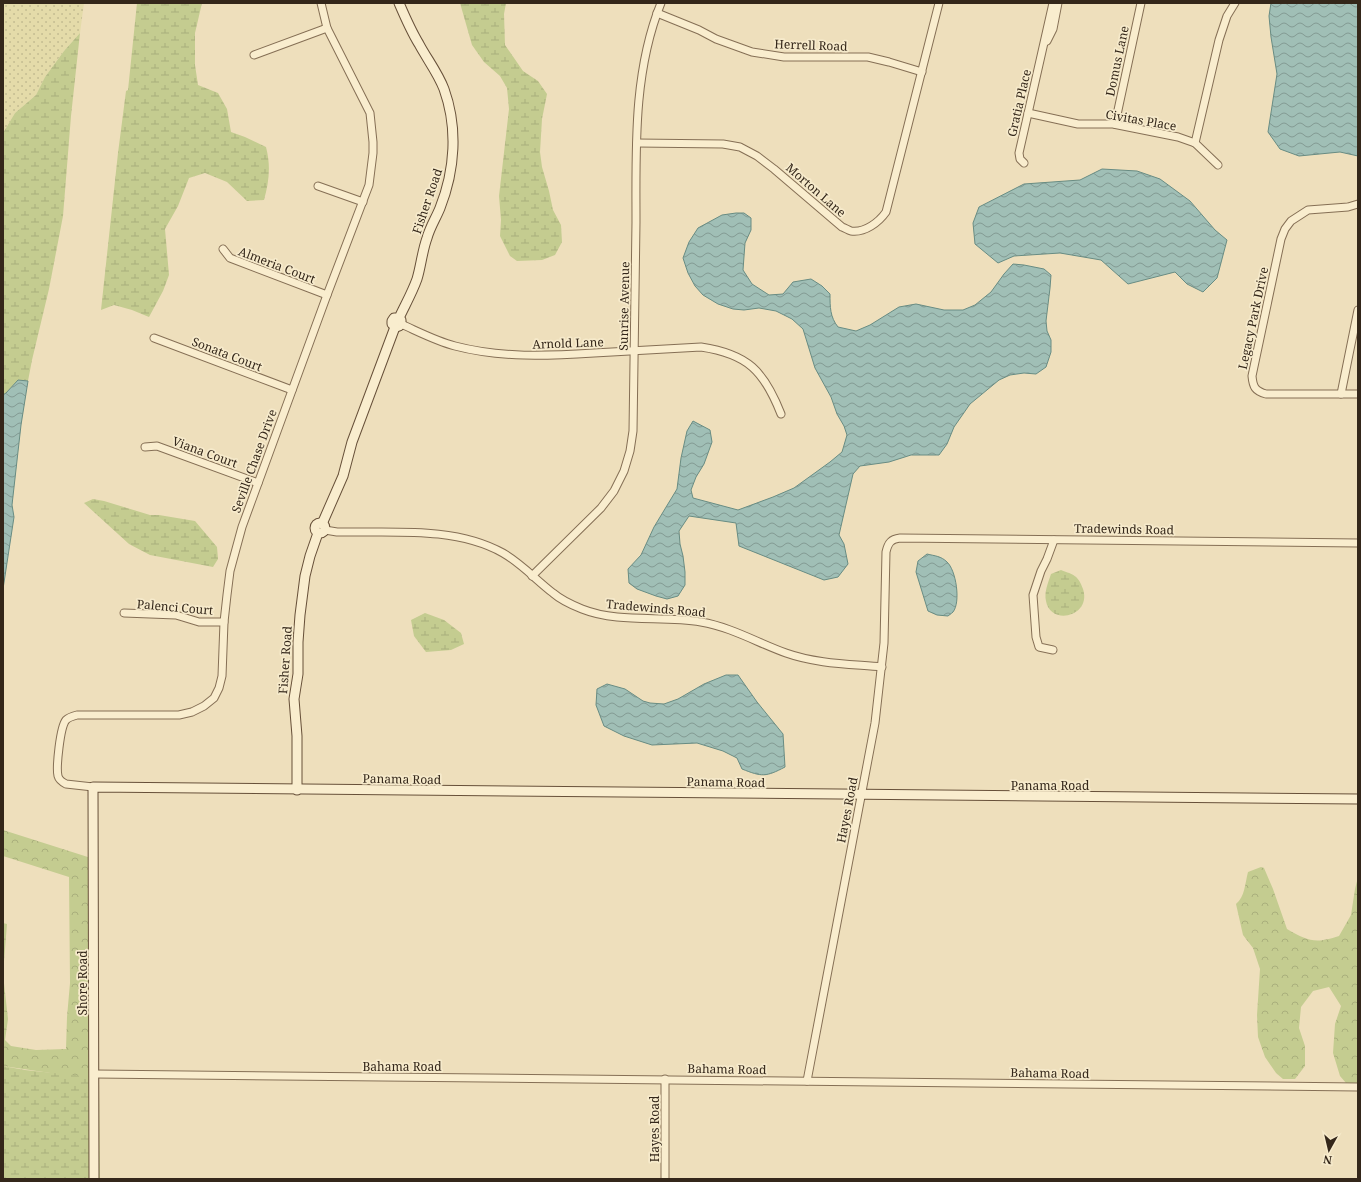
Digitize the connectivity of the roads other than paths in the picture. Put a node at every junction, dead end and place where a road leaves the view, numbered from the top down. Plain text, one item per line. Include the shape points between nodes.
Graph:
1 (321, 3) edge
2 (399, 3) edge
3 (661, 3) edge
4 (939, 3) edge
5 (1053, 3) edge
6 (1058, 3) edge
7 (1141, 3) edge
8 (1235, 3) edge
9 (657, 13) junction
10 (327, 28) junction
11 (1043, 46) junction
12 (254, 55) dead end
13 (922, 72) junction
14 (1028, 113) junction
15 (1115, 124) junction
16 (637, 143) junction
17 (1195, 143) junction
18 (1024, 163) dead end
19 (1218, 165) dead end
20 (318, 186) dead end
21 (363, 202) junction
22 (1358, 204) edge
23 (223, 250) dead end
24 (327, 295) junction
25 (1358, 310) edge
26 (398, 323) junction
27 (154, 338) dead end
28 (635, 351) junction
29 (292, 390) junction
30 (1341, 394) junction
31 (1358, 394) edge
32 (781, 414) dead end
33 (145, 448) dead end
34 (258, 483) junction
35 (322, 529) junction
36 (1054, 540) junction
37 (890, 542) joint
38 (1358, 543) edge
39 (532, 576) junction
40 (124, 613) dead end
41 (224, 622) junction
42 (1053, 650) dead end
43 (882, 667) junction
44 (93, 787) junction
45 (297, 790) junction
46 (861, 795) junction
47 (1358, 799) edge
48 (95, 1074) junction
49 (665, 1079) junction
50 (808, 1081) junction
51 (1358, 1087) edge
52 (94, 1179) edge
53 (665, 1179) edge

1 - 10 street, Seville Chase Drive
2 - 26 street, Fisher Road via 443,88 450,109 453,160 447,189 428,234 417,279
3 - 9 street, Sunrise Avenue
4 - 13 street, Morton Lane
5 - 11 street, Gratia Place
6 - 11 street, Gratia Place via 1053,29
7 - 15 street, Domus Lane
8 - 17 street via 1227,16 1219,40
9 - 13 street, Herrell Road via 716,39 758,53 784,57 868,58
9 - 16 street, Sunrise Avenue via 639,92
10 - 12 street
10 - 21 street, Seville Chase Drive via 370,113 373,153 369,185
11 - 14 street, Gratia Place
13 - 16 street, Morton Lane via 886,212 881,220 860,230 852,231 842,227 774,169 740,147 723,144
14 - 15 street, Civitas Place via 1078,124
14 - 18 street, Gratia Place via 1019,155
15 - 17 street, Civitas Place
16 - 28 street, Sunrise Avenue
17 - 19 street, Civitas Place
20 - 21 street
21 - 24 street, Seville Chase Drive
22 - 30 street, Legacy Park Drive via 1308,210 1291,221 1285,229 1252,376 1255,388 1266,394
23 - 24 street, Almeria Court via 230,258
24 - 29 street, Seville Chase Drive
25 - 30 street
26 - 28 street, Arnold Lane via 455,346 504,355 544,356
26 - 35 street, Fisher Road
27 - 29 street, Sonata Court
28 - 32 street, Arnold Lane via 701,347 737,356 763,377
28 - 39 street, Sunrise Avenue via 633,431 624,471 614,491 601,508
29 - 34 street, Seville Chase Drive
30 - 31 street, Legacy Park Drive
33 - 34 street, Viana Court via 157,446
34 - 41 street, Seville Chase Drive via 235,551
35 - 39 street, Tradewinds Road via 337,532 434,533 456,536 503,553
35 - 45 street, Fisher Road via 310,556 300,615 298,674 294,699
36 - 37 street, Tradewinds Road via 900,538
36 - 38 street, Tradewinds Road
36 - 42 street via 1033,595 1039,647
37 - 43 street, Hayes Road via 886,552
39 - 43 street, Tradewinds Road via 553,594 581,609 599,615 677,619 718,625 807,660
40 - 41 street, Palenci Court via 176,615 199,622
41 - 44 street, Seville Chase Drive via 222,676 214,698 204,706 179,715 77,715 66,720 62,730 57,771 59,778 66,784
43 - 46 street, Hayes Road via 875,723
44 - 45 street, Panama Road
44 - 48 street, Shore Road
45 - 46 street, Panama Road
46 - 47 street, Panama Road
46 - 50 street, Hayes Road
48 - 49 street, Bahama Road
48 - 52 street, Shore Road
49 - 50 street, Bahama Road
49 - 53 street, Hayes Road
50 - 51 street, Bahama Road

